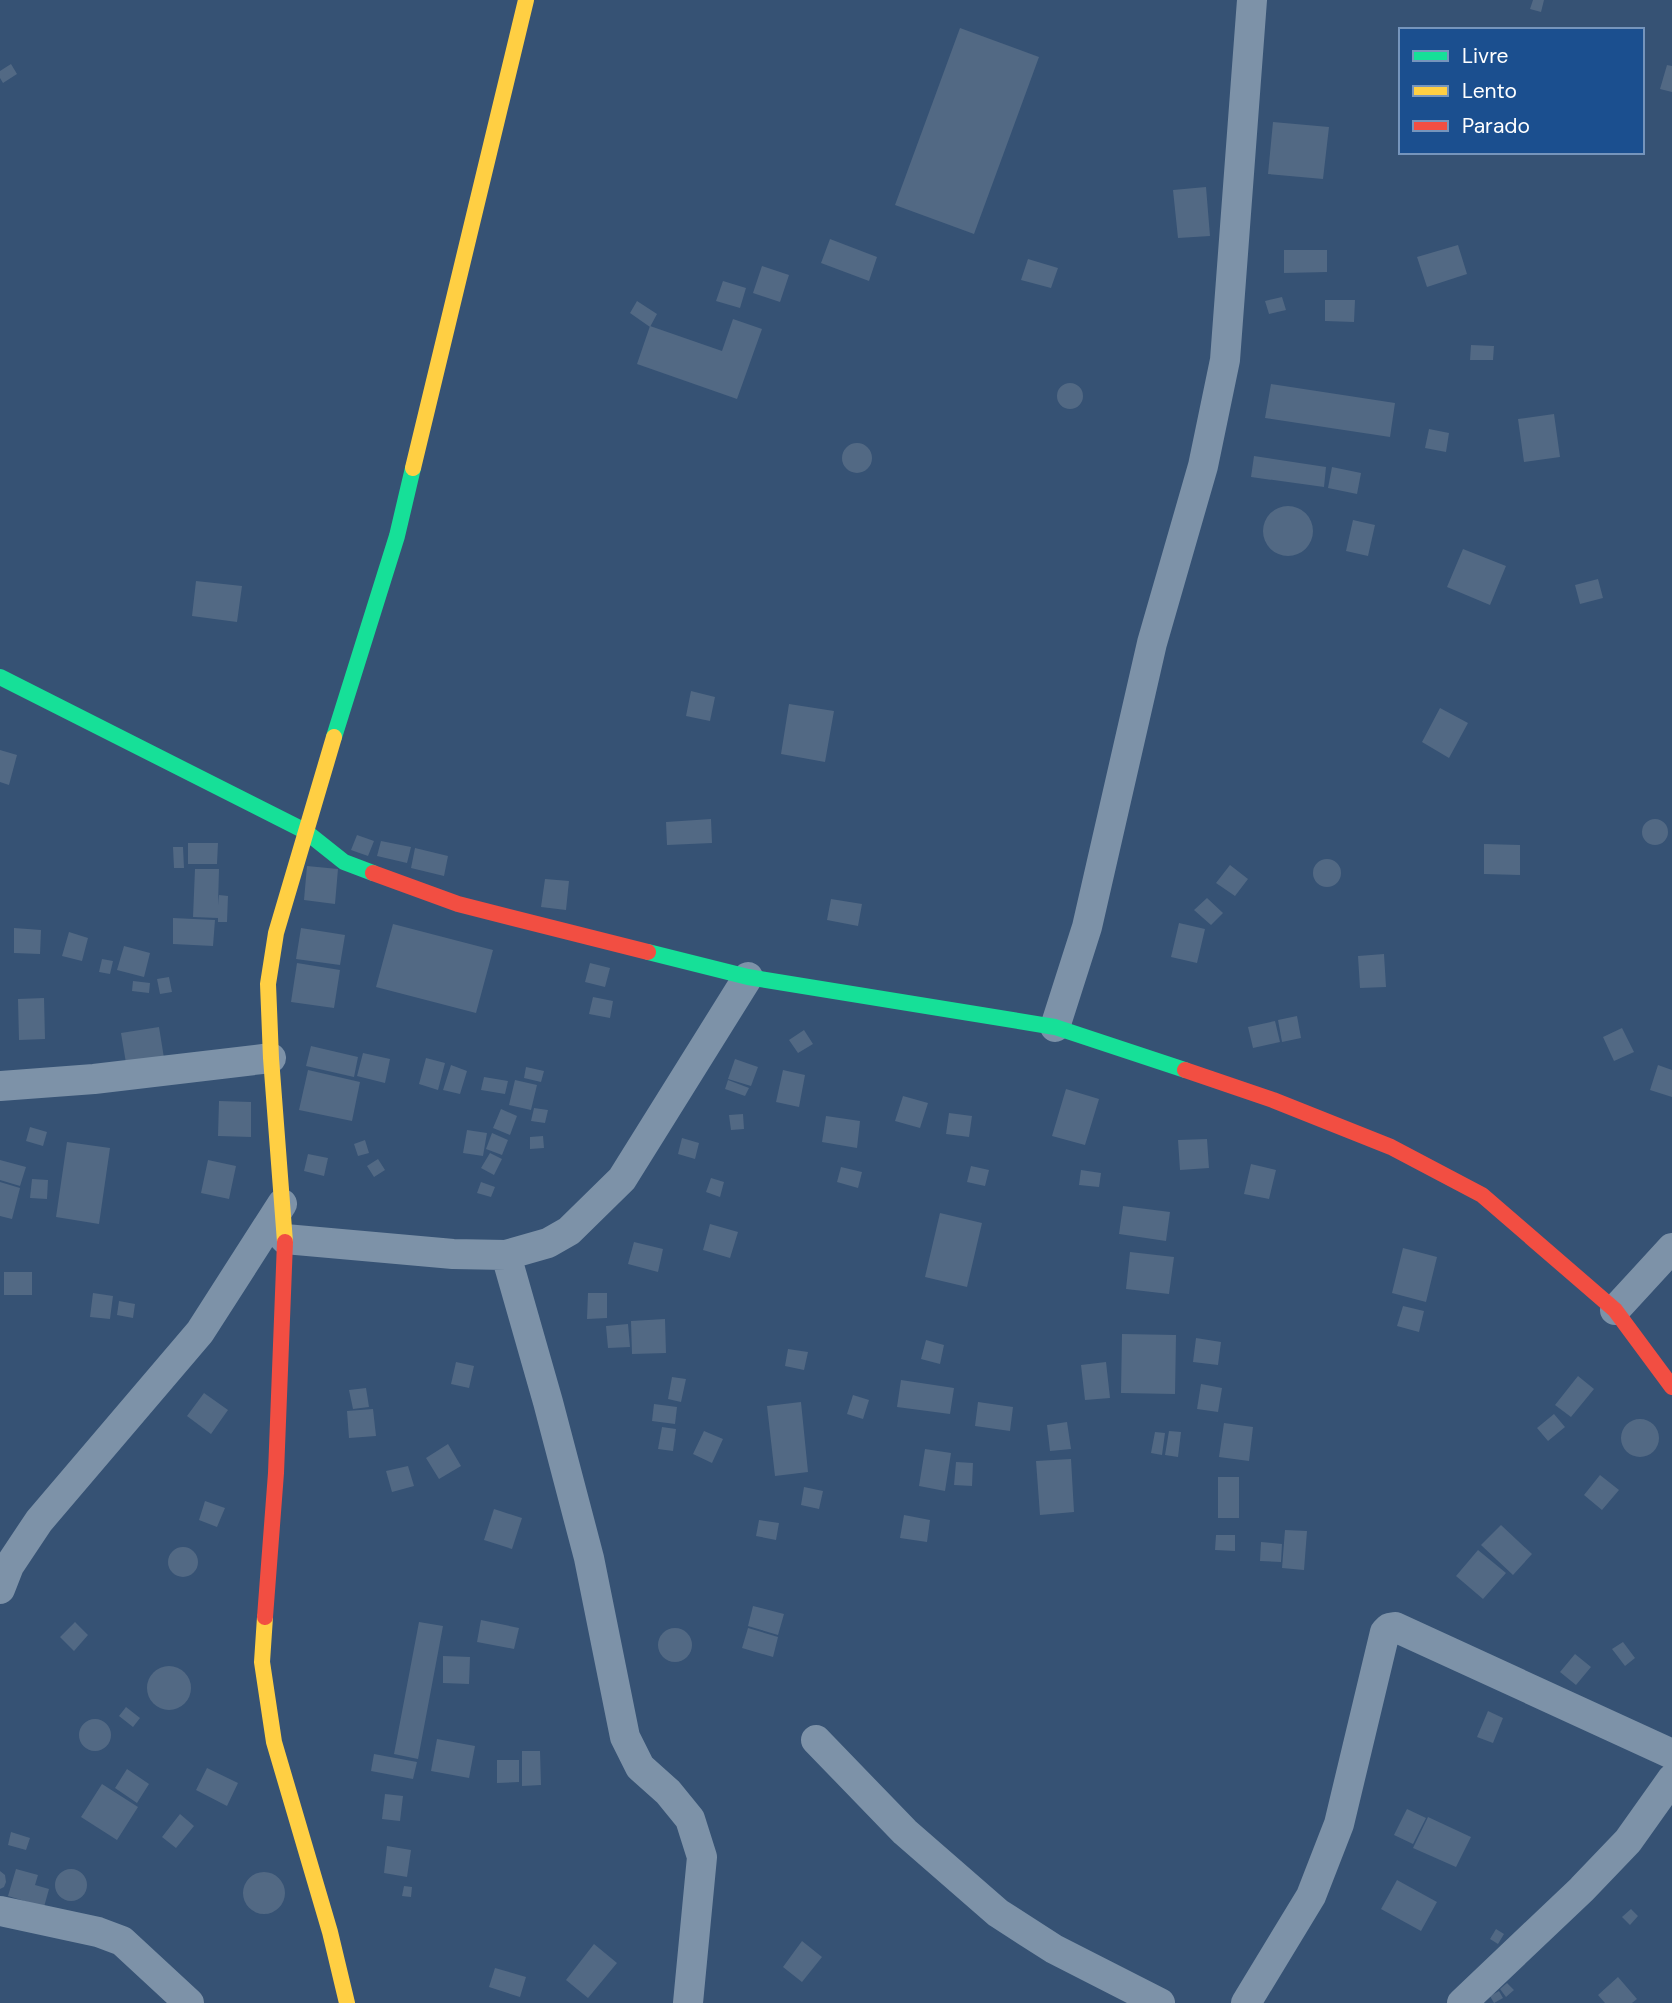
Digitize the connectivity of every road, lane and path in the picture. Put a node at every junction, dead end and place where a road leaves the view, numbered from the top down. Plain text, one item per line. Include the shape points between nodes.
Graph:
1 (526, 0) edge
2 (1252, 0) edge
3 (0, 677) edge
4 (305, 831) junction
5 (748, 977) junction
6 (1055, 1027) junction
7 (271, 1058) junction
8 (0, 1086) edge
9 (282, 1204) junction
10 (285, 1239) junction
11 (1672, 1248) edge
12 (506, 1255) junction
13 (1615, 1310) junction
14 (1672, 1387) edge
15 (0, 1589) edge
16 (816, 1740) dead end
17 (1672, 1754) edge
18 (1672, 1779) edge
19 (0, 1911) edge
20 (189, 2003) edge
21 (347, 2003) edge
22 (688, 2003) edge
23 (1160, 2003) edge
24 (1246, 2003) edge
25 (1462, 2003) edge

1 - 4 street via 397,536
2 - 6 street via 1225,360 1202,466 1152,643 1087,927
3 - 4 street
4 - 5 street via 344,862 458,904
4 - 7 street via 276,933 268,984
5 - 6 street
5 - 12 street via 622,1179 569,1231 548,1243
6 - 13 street via 1273,1100 1391,1147 1482,1195
7 - 8 street
7 - 9 street
9 - 10 street
9 - 15 street via 200,1332 39,1521 9,1566
10 - 12 street
10 - 21 street via 262,1662 274,1742
11 - 13 street
12 - 22 street via 589,1558 625,1737 640,1768 690,1819 702,1857
13 - 14 street
16 - 23 street via 905,1832 998,1913 1054,1949
17 - 24 street via 1389,1628 1339,1824 1311,1896
18 - 25 street via 1628,1841
19 - 20 street via 121,1941

